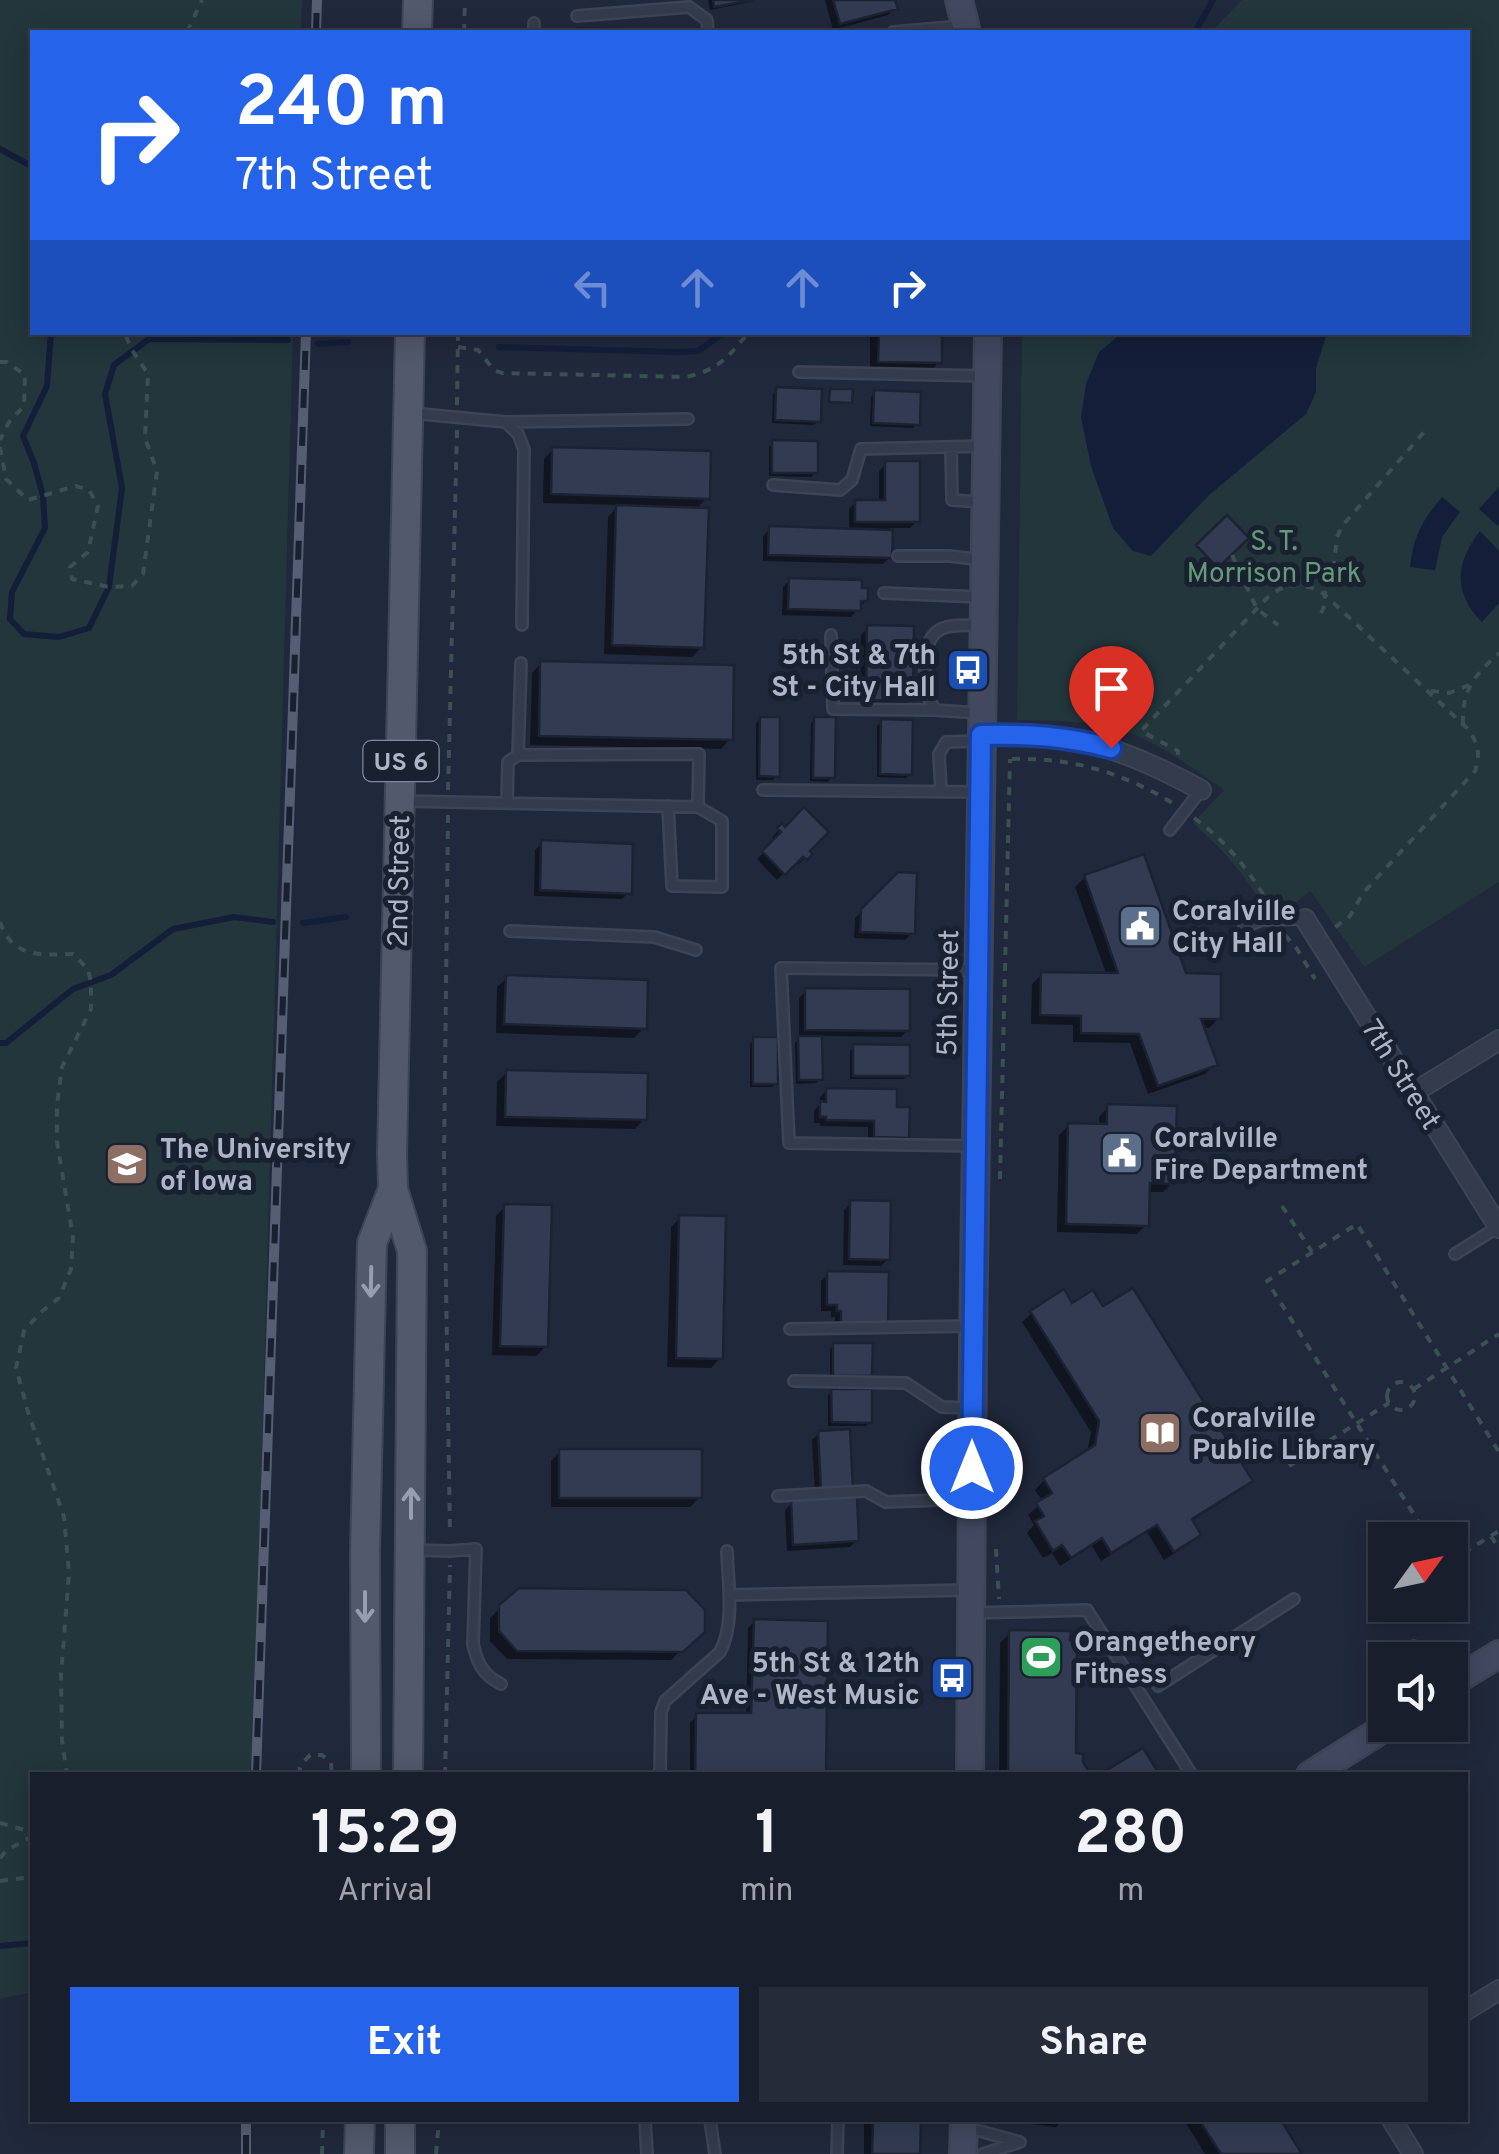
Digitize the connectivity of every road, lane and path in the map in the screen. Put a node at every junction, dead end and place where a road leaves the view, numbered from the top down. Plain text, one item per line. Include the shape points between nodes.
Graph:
1 (202, 0) edge
2 (418, 0) edge
3 (465, 0) edge
4 (960, 0) edge
5 (577, 16) dead end
6 (967, 29) edge
7 (190, 30) edge
8 (417, 30) edge
9 (464, 30) edge
10 (708, 30) edge
11 (125, 335) edge
12 (410, 335) edge
13 (458, 335) edge
14 (747, 335) edge
15 (988, 335) edge
16 (458, 347) junction
17 (0, 362) edge
18 (800, 372) dead end
19 (988, 376) junction
20 (408, 413) junction
21 (457, 417) junction
22 (688, 419) dead end
23 (506, 422) junction
24 (1425, 431) dead end
25 (0, 440) edge
26 (986, 446) junction
27 (951, 447) junction
28 (0, 448) edge
29 (773, 486) dead end
30 (985, 502) junction
31 (1232, 555) dead end
32 (898, 556) dead end
33 (984, 560) junction
34 (884, 593) dead end
35 (1324, 594) junction
36 (982, 598) junction
37 (1257, 609) junction
38 (1321, 613) dead end
39 (982, 625) junction
40 (1278, 625) dead end
41 (522, 626) dead end
42 (831, 636) dead end
43 (926, 652) dead end
44 (1499, 653) edge
45 (522, 663) dead end
46 (925, 668) dead end
47 (1469, 684) junction
48 (1426, 690) junction
49 (935, 710) junction
50 (1464, 724) junction
51 (985, 737) junction
52 (518, 755) junction
53 (1010, 759) junction
54 (1174, 762) dead end
55 (763, 790) dead end
56 (1201, 790) joint
57 (941, 792) junction
58 (980, 792) junction
59 (400, 800) junction
60 (448, 802) junction
61 (507, 803) junction
62 (1175, 805) dead end
63 (668, 806) junction
64 (698, 807) junction
65 (1196, 819) dead end
66 (1170, 830) dead end
67 (1272, 910) dead end
68 (1306, 920) joint
69 (0, 922) edge
70 (1244, 927) dead end
71 (510, 932) dead end
72 (1328, 933) dead end
73 (1286, 935) dead end
74 (696, 950) dead end
75 (978, 970) junction
76 (1314, 978) dead end
77 (1499, 1040) edge
78 (1414, 1093) junction
79 (976, 1146) junction
80 (1000, 1186) dead end
81 (392, 1189) junction
82 (1282, 1206) dead end
83 (1499, 1228) edge
84 (1312, 1252) junction
85 (1455, 1254) dead end
86 (973, 1326) junction
87 (790, 1329) dead end
88 (1499, 1334) edge
89 (1446, 1368) junction
90 (794, 1381) dead end
91 (1414, 1389) junction
92 (1390, 1403) junction
93 (972, 1408) junction
94 (1356, 1424) junction
95 (1499, 1452) edge
96 (1290, 1466) dead end
97 (778, 1496) dead end
98 (972, 1499) junction
99 (1419, 1522) edge
100 (1499, 1531) edge
101 (1491, 1536) junction
102 (994, 1540) dead end
103 (1499, 1549) edge
104 (411, 1550) junction
105 (1468, 1550) edge
106 (727, 1551) dead end
107 (450, 1552) junction
108 (728, 1596) junction
109 (1294, 1599) dead end
110 (971, 1601) junction
111 (1000, 1601) dead end
112 (1499, 1654) edge
113 (1468, 1673) edge
114 (501, 1684) dead end
115 (1158, 1686) dead end
116 (1368, 1738) edge
117 (66, 1772) edge
118 (299, 1772) edge
119 (332, 1772) edge
120 (366, 1772) edge
121 (408, 1772) edge
122 (445, 1772) edge
123 (660, 1772) edge
124 (970, 1772) edge
125 (1190, 1772) edge
126 (1315, 1772) edge
127 (0, 1823) edge
128 (30, 1833) edge
129 (30, 1835) edge
130 (0, 1858) edge
131 (30, 1878) edge
132 (0, 1881) edge
133 (1499, 1990) edge
134 (1468, 2010) edge
135 (324, 2122) edge
136 (360, 2122) edge
137 (400, 2122) edge
138 (439, 2122) edge
139 (645, 2122) edge
140 (710, 2122) edge
141 (838, 2122) edge
142 (1393, 2122) edge
143 (964, 2123) edge
144 (322, 2154) edge
145 (359, 2154) edge
146 (400, 2154) edge
147 (436, 2154) edge
148 (647, 2154) edge
149 (715, 2154) edge
150 (838, 2154) edge
151 (963, 2154) edge
152 (983, 2154) edge
153 (1413, 2154) edge

1 - 7 path
2 - 8 main road
3 - 9 path
4 - 6 street
5 - 10 lane via 689,6 707,20
11 - 28 path via 148,374 145,438 157,470 144,574 132,586 72,579 70,567 88,552 98,506 89,490 76,486 28,500 6,479
12 - 20 main road, 2nd Street / US 6
13 - 16 path
14 - 16 path via 710,371 686,377 502,373 478,350
15 - 19 street, 5th Street
16 - 21 path
17 - 25 path via 24,375 24,406
18 - 19 lane
19 - 26 street, 5th Street
20 - 21 lane
20 - 59 main road, 2nd Street / US 6
21 - 23 lane
21 - 60 path
22 - 23 lane
23 - 41 lane via 524,449
24 - 35 path via 1342,526
26 - 27 lane
26 - 30 street, 5th Street
27 - 29 lane via 861,450 852,480 840,490
27 - 30 lane via 952,500
30 - 33 street, 5th Street
31 - 37 path
32 - 33 lane
33 - 36 street, 5th Street
34 - 36 lane
35 - 37 path via 1292,584
35 - 38 path
35 - 48 path
36 - 39 street, 5th Street
37 - 40 path
37 - 54 path via 1141,731 1178,751
39 - 43 lane via 944,626
39 - 51 street, 5th Street
42 - 49 lane via 833,708
44 - 47 path
45 - 52 lane
46 - 49 lane
47 - 48 path via 1449,693
47 - 50 path
48 - 50 path
49 - 51 lane
50 - 72 path via 1479,749 1475,770
51 - 53 path
51 - 56 street via 1071,738 1150,762
51 - 57 lane via 946,742 939,754
51 - 58 street, 5th Street
52 - 61 lane via 508,762
52 - 64 lane via 698,754
53 - 62 path via 1080,764
53 - 80 path
55 - 57 lane
56 - 66 lane
57 - 58 lane
58 - 75 street, 5th Street
59 - 60 lane
59 - 81 main road, 2nd Street / US 6
60 - 61 lane
60 - 107 path
61 - 63 lane
63 - 64 lane
63 - 64 lane via 672,886 722,886 722,821
65 - 67 path via 1232,851
68 - 70 lane
68 - 78 street, 7th Street
69 - 117 path via 5,936 30,954 73,954 92,982 91,1009 62,1067 57,1105 71,1269 59,1298 24,1331 16,1368 64,1517
71 - 74 lane via 654,937
73 - 76 path
75 - 79 street, 5th Street
75 - 79 lane via 782,968 789,1142
77 - 78 street
78 - 83 street, 7th Street
79 - 86 street, 5th Street
104 -> 81 main road, 2nd Street / US 6 via 412,1251
81 -> 120 main road, 2nd Street / US 6 via 372,1243
82 - 84 path
83 - 85 lane
84 - 89 path via 1357,1224
84 - 94 path via 1267,1281
86 - 87 lane
86 - 93 street, 5th Street
88 - 89 path
89 - 91 path
89 - 95 path
90 - 93 lane via 906,1384 942,1407
91 - 92 path via 1406,1409
91 - 92 path via 1394,1384
92 - 94 path
93 - 98 street, 5th Street
94 - 96 path
94 - 99 path
97 - 98 lane via 866,1492 886,1502
98 - 110 street, 5th Street
100 - 101 path
101 - 103 path
101 - 105 path
102 - 111 path
104 - 107 lane
104 - 121 main road, 2nd Street / US 6
106 - 108 lane
107 - 114 lane via 476,1549 472,1644 483,1672
107 - 122 path
108 - 110 lane
108 - 123 lane via 720,1652 665,1701
109 - 115 lane
110 - 124 street, 5th Street
110 - 125 lane via 1087,1610
112 - 113 street
116 - 126 street
118 - 119 path via 310,1755 322,1755
127 - 128 path
129 - 130 path
131 - 132 path
133 - 134 street
135 - 144 path
136 - 145 main road
137 - 146 main road
138 - 147 path
139 - 148 lane
140 - 149 lane
141 - 150 lane
142 - 153 street
143 - 151 street
143 - 152 lane via 1020,2142

